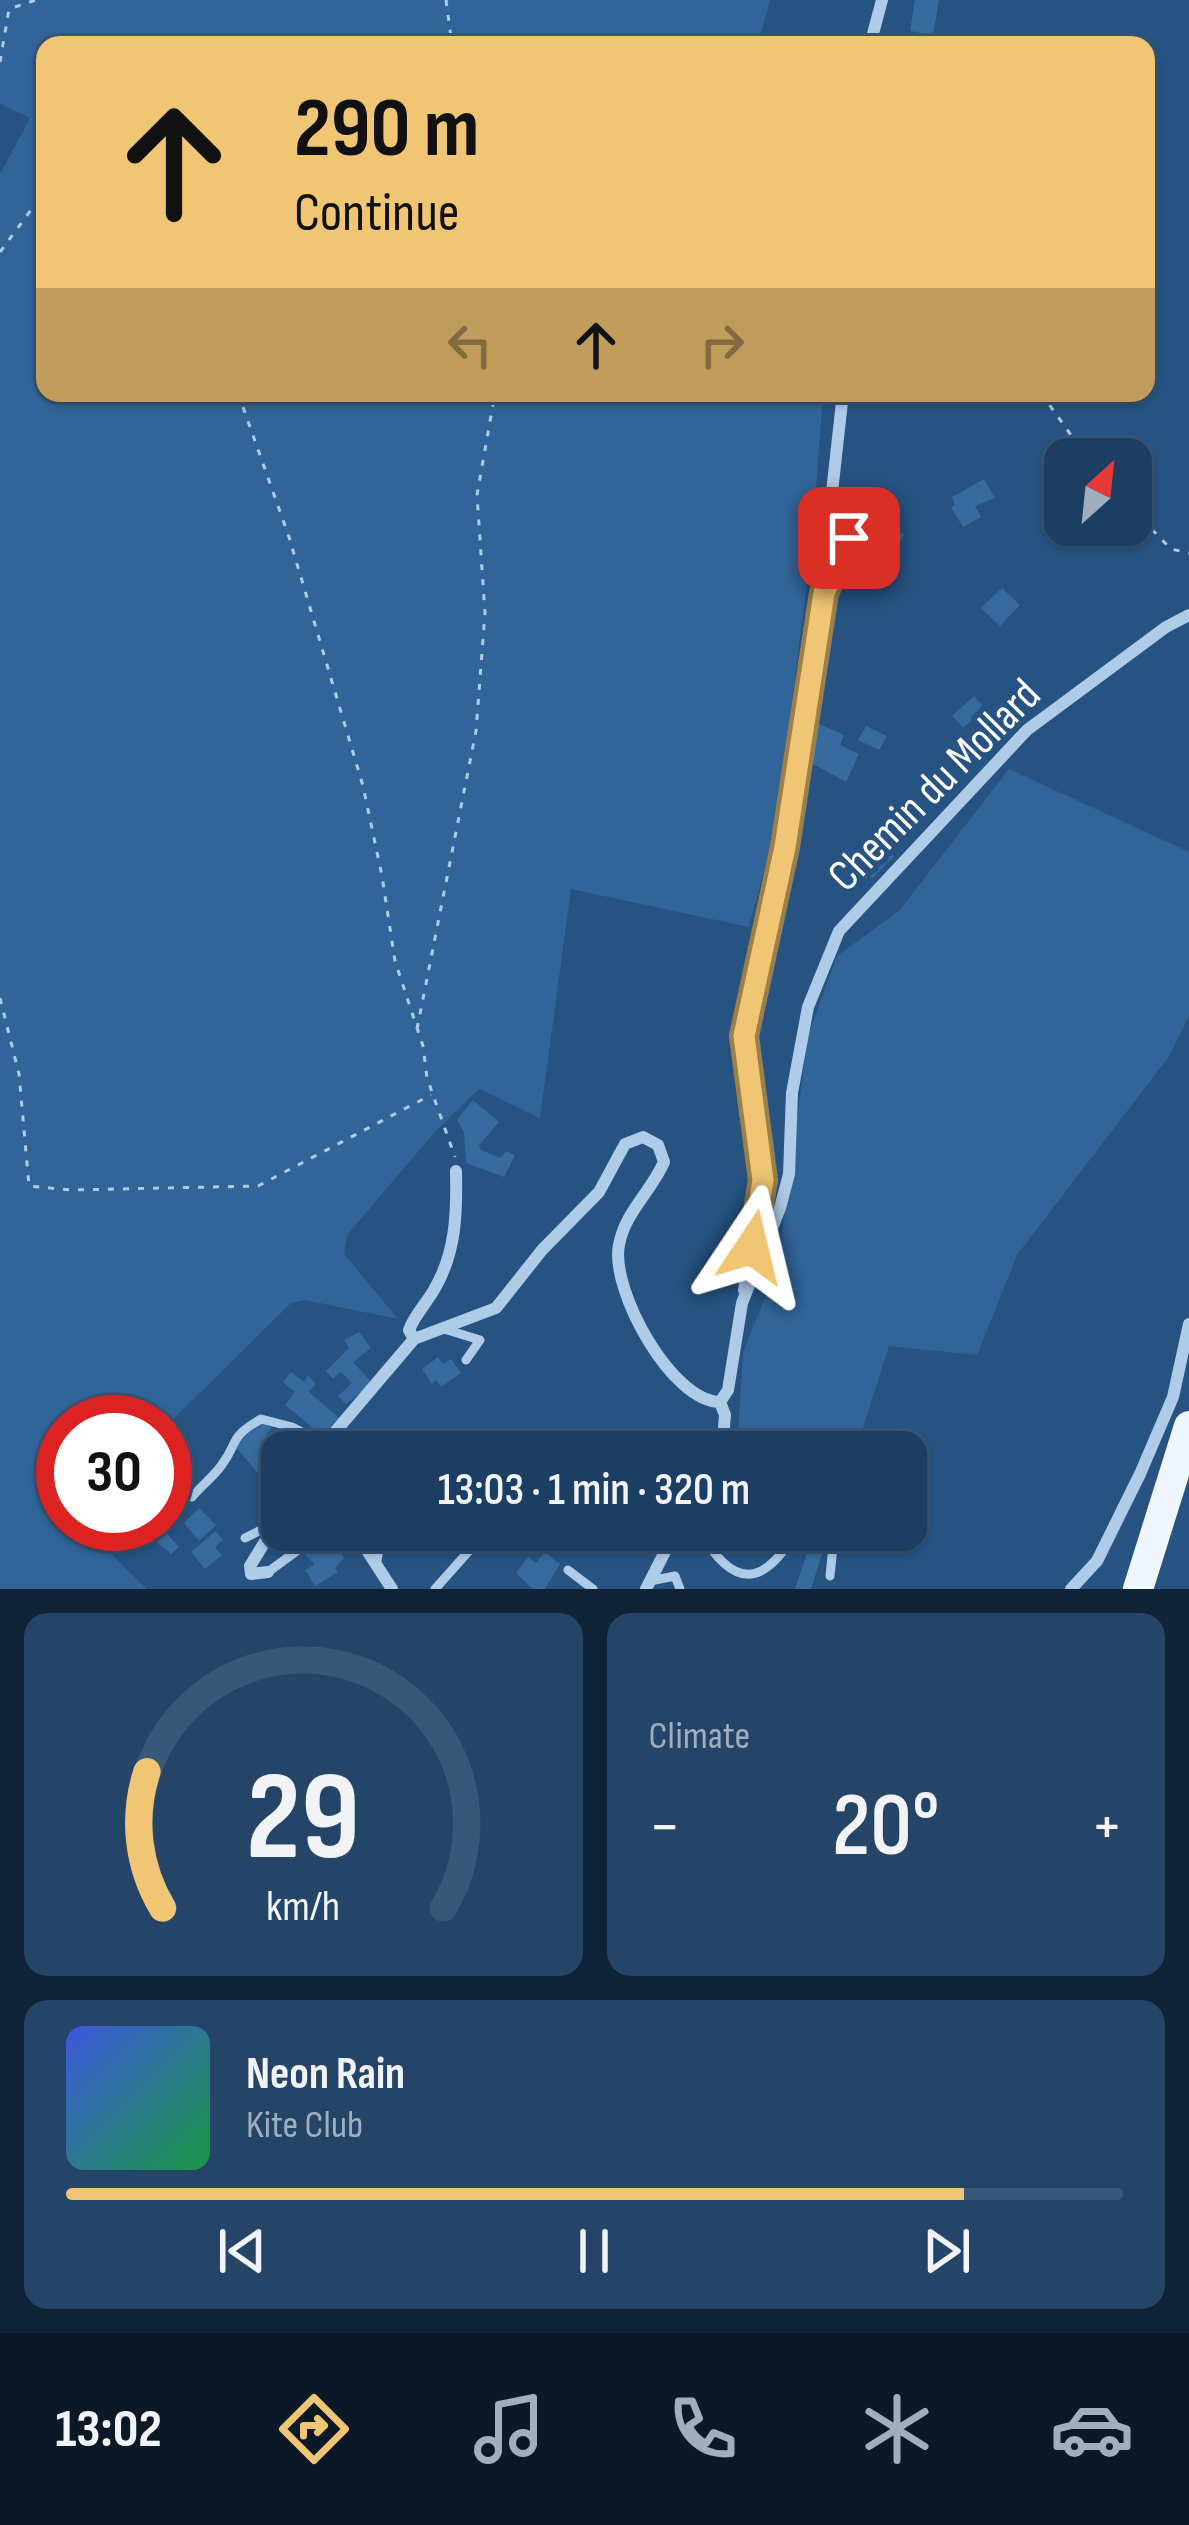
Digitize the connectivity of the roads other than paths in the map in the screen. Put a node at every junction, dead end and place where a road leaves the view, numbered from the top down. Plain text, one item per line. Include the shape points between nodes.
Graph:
1 (882, 0) edge
2 (872, 36) edge
3 (842, 402) edge
4 (874, 524) dead end
5 (824, 593) junction
6 (1189, 615) edge
7 (456, 1171) road end
8 (742, 1303) junction
9 (1189, 1324) edge
10 (438, 1328) junction
11 (414, 1339) junction
12 (466, 1360) dead end
13 (720, 1402) junction
14 (1189, 1426) edge
15 (298, 1431) edge
16 (336, 1431) edge
17 (724, 1431) edge
18 (192, 1497) dead end
19 (261, 1529) edge
20 (245, 1538) dead end
21 (261, 1548) edge
22 (297, 1551) edge
23 (375, 1551) edge
24 (470, 1551) edge
25 (665, 1551) edge
26 (708, 1551) edge
27 (788, 1551) edge
28 (832, 1551) edge
29 (372, 1559) joint
30 (568, 1570) dead end
31 (268, 1572) joint
32 (251, 1574) junction
33 (830, 1576) dead end
34 (648, 1585) edge
35 (735, 1585) dead end
36 (758, 1587) edge
37 (243, 1589) edge
38 (392, 1589) edge
39 (435, 1589) edge
40 (593, 1589) edge
41 (680, 1589) edge
42 (1071, 1589) edge
43 (1138, 1589) edge

1 - 2 street
3 - 5 street
4 - 5 lane via 859,517
5 - 8 street via 785,847 744,1036 763,1180
6 - 8 street, Chemin du Mollard via 1027,730 839,931 799,1045 780,1208
7 - 11 street via 452,1244 414,1317
8 - 13 street, Chemin du Mollard
9 - 42 street via 1173,1396 1140,1474 1096,1561
10 - 11 street
10 - 12 lane via 480,1340
10 - 13 street via 496,1309 599,1192 625,1144 650,1138 664,1162 622,1230 622,1286 683,1387
11 - 16 street
13 - 17 street, Chemin du Mollard
14 - 43 main road
15 - 18 lane via 260,1419 241,1430 223,1465
19 - 20 lane
21 - 32 street
22 - 31 lane
23 - 29 lane
24 - 39 lane
25 - 34 street
26 - 35 lane
27 - 36 lane
28 - 33 lane
29 - 38 street
30 - 40 lane
31 - 32 street
32 - 37 lane
34 - 41 lane via 675,1576

